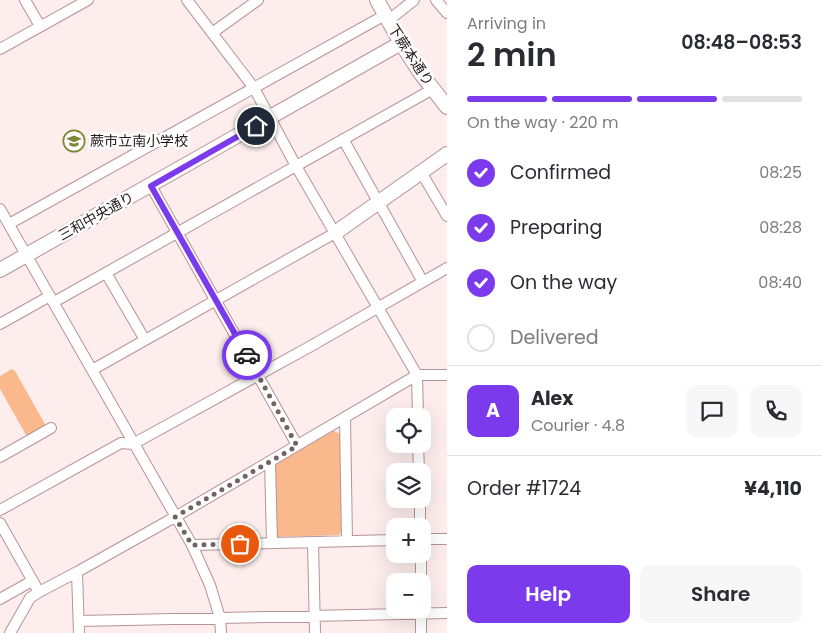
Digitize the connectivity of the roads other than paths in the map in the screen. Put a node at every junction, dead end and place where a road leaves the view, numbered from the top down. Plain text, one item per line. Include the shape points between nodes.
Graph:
1 (25, 0) edge
2 (88, 0) edge
3 (187, 0) edge
4 (258, 0) edge
5 (377, 0) edge
6 (414, 0) edge
7 (436, 0) edge
8 (447, 13) edge
9 (387, 18) junction
10 (40, 26) junction
11 (212, 33) junction
12 (401, 43) junction
13 (0, 49) edge
14 (254, 88) junction
15 (433, 89) junction
16 (447, 108) edge
17 (270, 118) junction
18 (343, 139) junction
19 (447, 154) edge
20 (296, 166) junction
21 (421, 172) junction
22 (151, 186) junction
23 (378, 203) junction
24 (1, 213) edge
25 (447, 216) edge
26 (9, 224) junction
27 (178, 232) junction
28 (335, 232) junction
29 (27, 255) junction
30 (447, 268) edge
31 (0, 270) edge
32 (106, 273) junction
33 (423, 282) junction
34 (52, 299) junction
35 (216, 300) junction
36 (378, 308) junction
37 (0, 324) edge
38 (145, 340) junction
39 (92, 370) junction
40 (258, 375) junction
41 (417, 375) junction
42 (447, 375) edge
43 (418, 408) edge
44 (345, 417) junction
45 (51, 428) dead end
46 (133, 444) junction
47 (297, 446) junction
48 (0, 457) edge
49 (270, 461) junction
50 (0, 510) edge
51 (175, 517) junction
52 (0, 523) edge
53 (447, 538) edge
54 (431, 539) edge
55 (386, 540) edge
56 (347, 541) junction
57 (313, 542) junction
58 (272, 543) junction
59 (192, 545) junction
60 (77, 572) junction
61 (32, 581) junction
62 (39, 592) junction
63 (0, 599) edge
64 (431, 612) edge
65 (386, 613) edge
66 (447, 613) edge
67 (314, 616) junction
68 (220, 618) junction
69 (421, 618) edge
70 (79, 621) junction
71 (10, 633) edge
72 (79, 633) edge
73 (221, 633) edge
74 (315, 633) edge
75 (421, 633) edge

1 - 10 street
2 - 10 street
3 - 11 street
4 - 11 street
5 - 9 street, 下蕨本通り
6 - 9 street
7 - 8 street
9 - 12 street, 下蕨本通り
9 - 14 street
10 - 13 street
11 - 14 street
12 - 15 street, 下蕨本通り
12 - 17 street, 三和中央通り
14 - 17 street
14 - 26 street
15 - 16 street, 下蕨本通り
15 - 18 street
17 - 20 street
17 - 22 street, 三和中央通り
18 - 20 street
18 - 23 street
19 - 21 street
20 - 27 street
20 - 28 street
21 - 23 street
21 - 25 street
22 - 27 street
22 - 29 street, 三和中央通り
23 - 28 street
23 - 33 street
24 - 26 street
26 - 29 street
27 - 32 street
27 - 35 street
28 - 35 street
28 - 36 street
29 - 31 street, 三和中央通り
29 - 34 street
30 - 33 street
32 - 34 street
32 - 38 street
33 - 36 street
34 - 37 street
34 - 39 street
35 - 38 street
35 - 40 street
36 - 40 street
36 - 41 street
38 - 39 street
39 - 46 street
40 - 46 street
40 - 47 street
41 - 42 street
41 - 43 street
41 - 44 street
44 - 47 street
44 - 56 street
45 - 48 street
46 - 50 street via 121,443
46 - 51 street
47 - 49 street
49 - 51 street
49 - 58 street
51 - 59 street
51 - 60 street
52 - 61 street
53 - 54 street
55 - 56 street
56 - 57 street
57 - 58 street
57 - 67 street
58 - 59 street
59 - 68 street
60 - 62 street
60 - 70 street
61 - 62 street
61 - 63 street
62 - 71 street via 30,598
64 - 66 street
65 - 67 street
67 - 68 street
67 - 74 street
68 - 70 street
68 - 73 street
69 - 75 street
70 - 72 street

